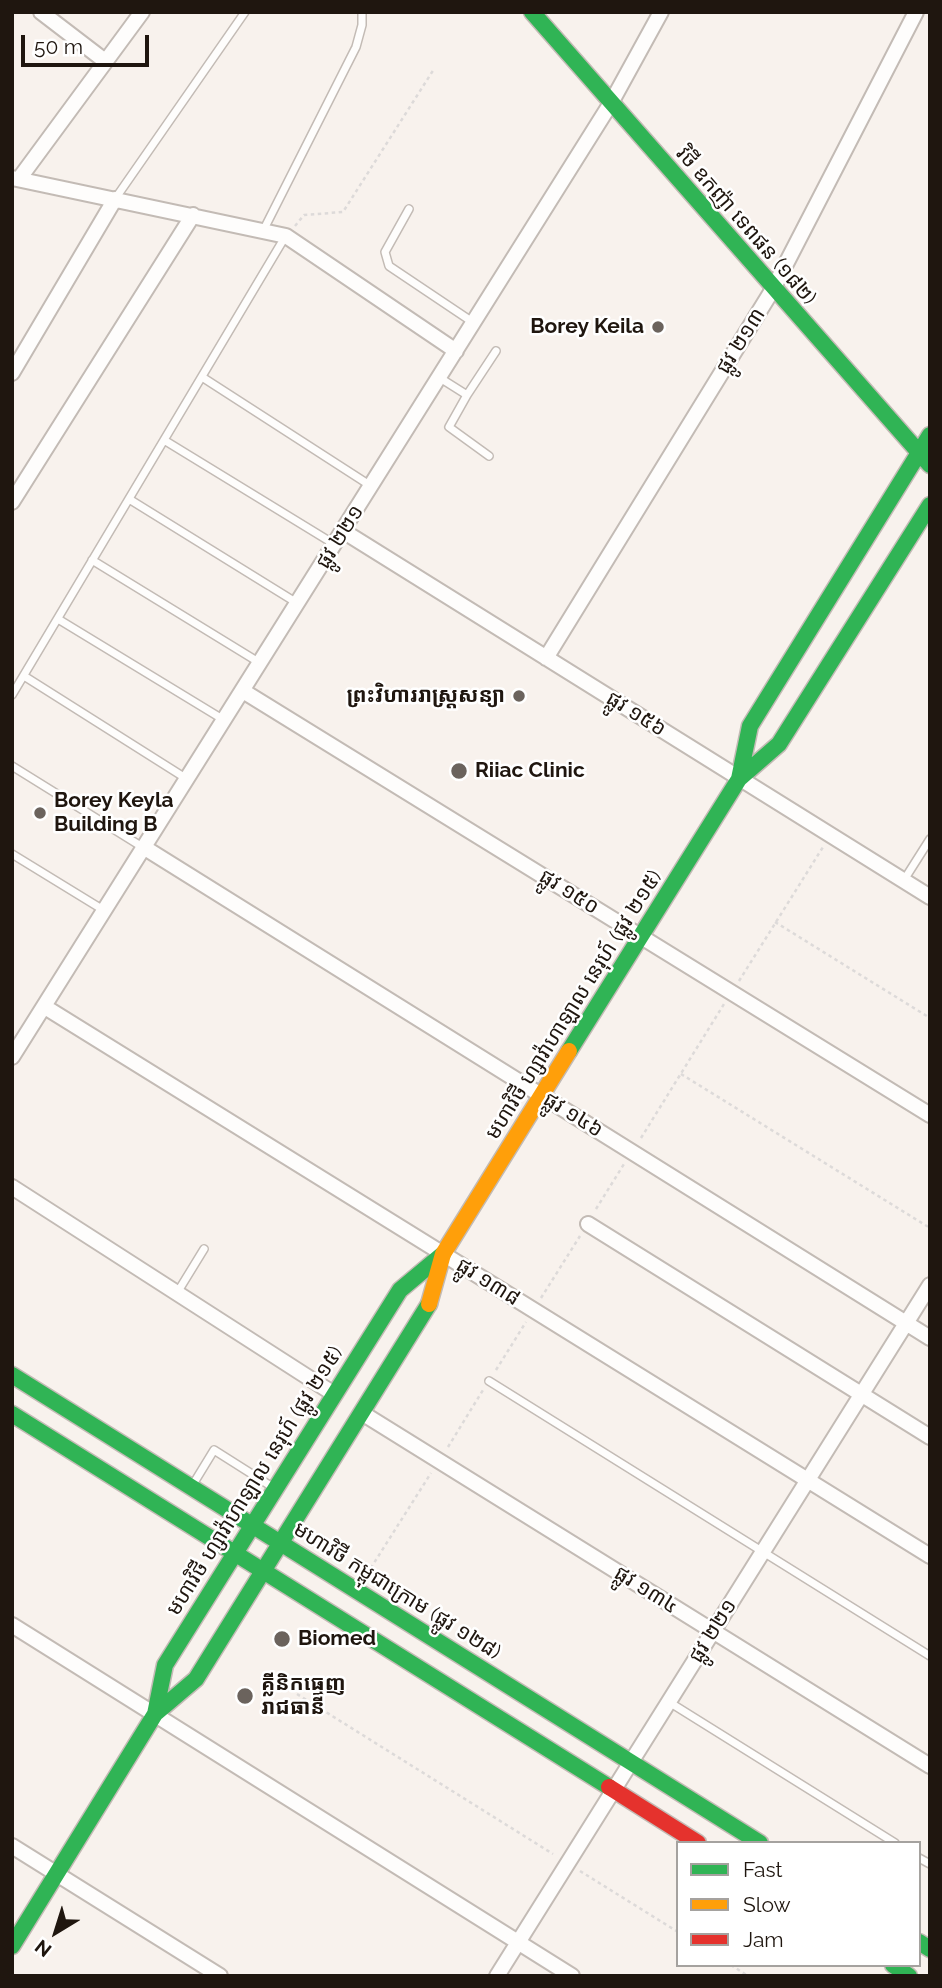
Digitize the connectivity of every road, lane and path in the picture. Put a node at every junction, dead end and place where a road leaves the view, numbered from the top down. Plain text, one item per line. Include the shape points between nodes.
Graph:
1 (41, 12) edge
2 (142, 12) edge
3 (244, 12) edge
4 (362, 12) edge
5 (532, 12) edge
6 (661, 12) edge
7 (916, 12) edge
8 (105, 61) junction
9 (434, 69) dead end
10 (611, 103) junction
11 (14, 182) edge
12 (115, 199) junction
13 (409, 209) dead end
14 (193, 215) junction
15 (263, 231) junction
16 (286, 236) junction
17 (773, 289) junction
18 (475, 323) junction
19 (456, 351) junction
20 (496, 351) dead end
21 (12, 373) edge
22 (202, 377) junction
23 (440, 378) junction
24 (467, 395) junction
25 (930, 435) edge
26 (164, 440) junction
27 (489, 456) dead end
28 (924, 460) edge
29 (371, 487) junction
30 (129, 499) junction
31 (12, 502) edge
32 (930, 505) edge
33 (343, 531) junction
34 (334, 545) junction
35 (92, 560) junction
36 (298, 603) junction
37 (58, 619) junction
38 (546, 658) junction
39 (260, 663) junction
40 (24, 676) junction
41 (243, 691) junction
42 (12, 695) edge
43 (225, 720) junction
44 (12, 766) edge
45 (739, 779) junction
46 (188, 780) junction
47 (930, 839) edge
48 (145, 848) junction
49 (12, 854) edge
50 (904, 881) junction
51 (930, 897) edge
52 (105, 911) junction
53 (775, 922) dead end
54 (641, 936) junction
55 (45, 1007) junction
56 (930, 1018) edge
57 (18, 1037) edge
58 (12, 1057) edge
59 (681, 1074) dead end
60 (542, 1096) junction
61 (930, 1115) edge
62 (12, 1187) edge
63 (588, 1224) dead end
64 (930, 1228) edge
65 (204, 1249) dead end
66 (443, 1254) junction
67 (930, 1285) edge
68 (177, 1293) junction
69 (906, 1323) junction
70 (930, 1338) edge
71 (12, 1375) edge
72 (489, 1381) dead end
73 (334, 1394) junction
74 (862, 1394) junction
75 (362, 1413) junction
76 (12, 1414) edge
77 (930, 1437) edge
78 (439, 1461) junction
79 (807, 1481) junction
80 (191, 1487) junction
81 (275, 1489) junction
82 (252, 1525) junction
83 (281, 1543) junction
84 (235, 1552) junction
85 (763, 1552) junction
86 (930, 1556) edge
87 (263, 1570) junction
88 (357, 1590) junction
89 (12, 1625) edge
90 (713, 1631) junction
91 (930, 1656) edge
92 (297, 1694) dead end
93 (669, 1702) junction
94 (155, 1714) junction
95 (631, 1762) junction
96 (930, 1766) edge
97 (614, 1790) junction
98 (695, 1841) edge
99 (757, 1841) edge
100 (892, 1841) edge
101 (12, 1846) edge
102 (568, 1863) junction
103 (57, 1874) junction
104 (676, 1931) edge
105 (518, 1942) junction
106 (12, 1945) edge
107 (220, 1976) edge
108 (497, 1976) edge
109 (572, 1976) edge

1 - 8 street
2 - 8 street
3 - 12 lane
4 - 15 lane via 356,47
5 - 10 main road, វិថី ឧកញ៉ា ទេពផន (១៨២)
6 - 10 street, ផ្លូវ ២២១
7 - 17 street, ផ្លូវ ២១៣
8 - 11 street
9 - 16 path via 343,212 304,215
10 - 17 main road, វិថី ឧកញ៉ា ទេពផន (១៨២)
10 - 18 street, ផ្លូវ ២២១
11 - 12 street
12 - 14 street
12 - 21 street
13 - 18 lane via 385,260
14 - 15 street
14 - 31 street
15 - 16 street
16 - 19 street
16 - 22 lane
17 - 28 main road, វិថី ឧកញ៉ា ទេពផន (១៨២)
17 - 38 street, ផ្លូវ ២១៣
18 - 19 street, ផ្លូវ ២២១
19 - 23 street, ផ្លូវ ២២១
20 - 24 lane
22 - 26 lane
22 - 29 lane
23 - 24 lane
23 - 29 street, ផ្លូវ ២២១
24 - 27 lane via 449,427
25 - 28 main road, មហាវិថី ហ្សាវ៉ាហាឡាល នេរុហ៍ (ផ្លូវ ២១៥)
26 - 30 lane
26 - 34 lane
28 - 45 main road, មហាវិថី ហ្សាវ៉ាហាឡាល នេរុហ៍ (ផ្លូវ ២១៥) via 750,726
29 - 33 street, ផ្លូវ ២២១
30 - 35 lane
30 - 36 lane
32 - 45 main road, មហាវិថី ហ្សាវ៉ាហាឡាល នេរុហ៍ (ផ្លូវ ២១៥) via 779,744
33 - 34 street, ផ្លូវ ២២១
33 - 38 street, ផ្លូវ ១៥៦
34 - 36 street, ផ្លូវ ២២១
35 - 37 lane
35 - 39 lane
36 - 39 street, ផ្លូវ ២២១
37 - 40 lane
37 - 43 lane
38 - 45 street, ផ្លូវ ១៥៦
39 - 41 street, ផ្លូវ ២២១
40 - 42 lane
40 - 46 lane
41 - 43 street, ផ្លូវ ២២១
41 - 54 street, ផ្លូវ ១៥០
43 - 46 street, ផ្លូវ ២២១
44 - 48 lane
45 - 50 street, ផ្លូវ ១៥៦
45 - 54 main road, មហាវិថី ហ្សាវ៉ាហាឡាល នេរុហ៍ (ផ្លូវ ២១៥)
46 - 48 street, ផ្លូវ ២២១
47 - 50 lane
48 - 52 street, ផ្លូវ ២២១
48 - 60 street, ផ្លូវ ១៤៦
49 - 52 lane
50 - 51 street, ផ្លូវ ១៥៦
52 - 55 street, ផ្លូវ ២២១
53 - 56 path
54 - 60 main road, មហាវិថី ហ្សាវ៉ាហាឡាល នេរុហ៍ (ផ្លូវ ២១៥)
54 - 61 street, ផ្លូវ ១៥០
55 - 57 street, ផ្លូវ ២២១
55 - 66 street, ផ្លូវ ១៣៨
57 - 58 street, ផ្លូវ ២២១
59 - 64 path
60 - 66 main road, មហាវិថី ហ្សាវ៉ាហាឡាល នេរុហ៍ (ផ្លូវ ២១៥)
60 - 69 street, ផ្លូវ ១៤៦
62 - 68 street
63 - 74 street
65 - 68 lane
66 - 73 main road, មហាវិថី ហ្សាវ៉ាហាឡាល នេរុហ៍ (ផ្លូវ ២១៥) via 400,1290
66 - 75 main road, មហាវិថី ហ្សាវ៉ាហាឡាល នេរុហ៍ (ផ្លូវ ២១៥) via 428,1308
66 - 79 street, ផ្លូវ ១៣៨
67 - 69 street, ផ្លូវ ២២១
68 - 73 street
69 - 70 street, ផ្លូវ ១៤៦
69 - 74 street, ផ្លូវ ២២១
71 - 80 main road, មហាវិថី កម្ពុជាក្រោម (ផ្លូវ ១២៨)
72 - 85 lane
73 - 81 main road, មហាវិថី ហ្សាវ៉ាហាឡាល នេរុហ៍ (ផ្លូវ ២១៥)
74 - 77 street
74 - 79 street, ផ្លូវ ២២១
75 - 78 street, ផ្លូវ ១៣៤
75 - 83 main road, មហាវិថី ហ្សាវ៉ាហាឡាល នេរុហ៍ (ផ្លូវ ២១៥)
76 - 84 main road
78 - 88 path
78 - 90 street, ផ្លូវ ១៣៤
79 - 85 street, ផ្លូវ ២២១
79 - 86 street, ផ្លូវ ១៣៨
80 - 81 lane via 214,1450
80 - 82 main road, មហាវិថី កម្ពុជាក្រោម (ផ្លូវ ១២៨)
81 - 82 main road, មហាវិថី ហ្សាវ៉ាហាឡាល នេរុហ៍ (ផ្លូវ ២១៥)
82 - 83 main road, មហាវិថី កម្ពុជាក្រោម (ផ្លូវ ១២៨)
82 - 84 main road, មហាវិថី ហ្សាវ៉ាហាឡាល នេរុហ៍ (ផ្លូវ ២១៥)
83 - 87 main road, មហាវិថី ហ្សាវ៉ាហាឡាល នេរុហ៍ (ផ្លូវ ២១៥)
83 - 88 main road, មហាវិថី កម្ពុជាក្រោម (ផ្លូវ ១២៨)
84 - 87 main road
84 - 94 main road, មហាវិថី ហ្សាវ៉ាហាឡាល នេរុហ៍ (ផ្លូវ ២១៥) via 165,1665
85 - 90 street, ផ្លូវ ២២១
85 - 91 lane
87 - 94 main road, មហាវិថី ហ្សាវ៉ាហាឡាល នេរុហ៍ (ផ្លូវ ២១៥) via 196,1679
87 - 97 main road
88 - 95 main road, មហាវិថី កម្ពុជាក្រោម (ផ្លូវ ១២៨)
89 - 94 street
90 - 93 street, ផ្លូវ ២២១
90 - 96 street, ផ្លូវ ១៣៤
92 - 102 path
93 - 95 street, ផ្លូវ ២២១
93 - 100 lane
94 - 103 main road, មហាវិថី ហ្សាវ៉ាហាឡាល នេរុហ៍ (ផ្លូវ ២១៥)
94 - 105 street
95 - 97 street, ផ្លូវ ២២១
95 - 99 main road, មហាវិថី កម្ពុជាក្រោម (ផ្លូវ ១២៨)
97 - 98 main road
97 - 102 street, ផ្លូវ ២២១
101 - 103 street
102 - 104 path
102 - 105 street, ផ្លូវ ២២១
103 - 106 main road, មហាវិថី ហ្សាវ៉ាហាឡាល នេរុហ៍ (ផ្លូវ ២១៥)
103 - 107 street
105 - 108 street, ផ្លូវ ២២១
105 - 109 street

